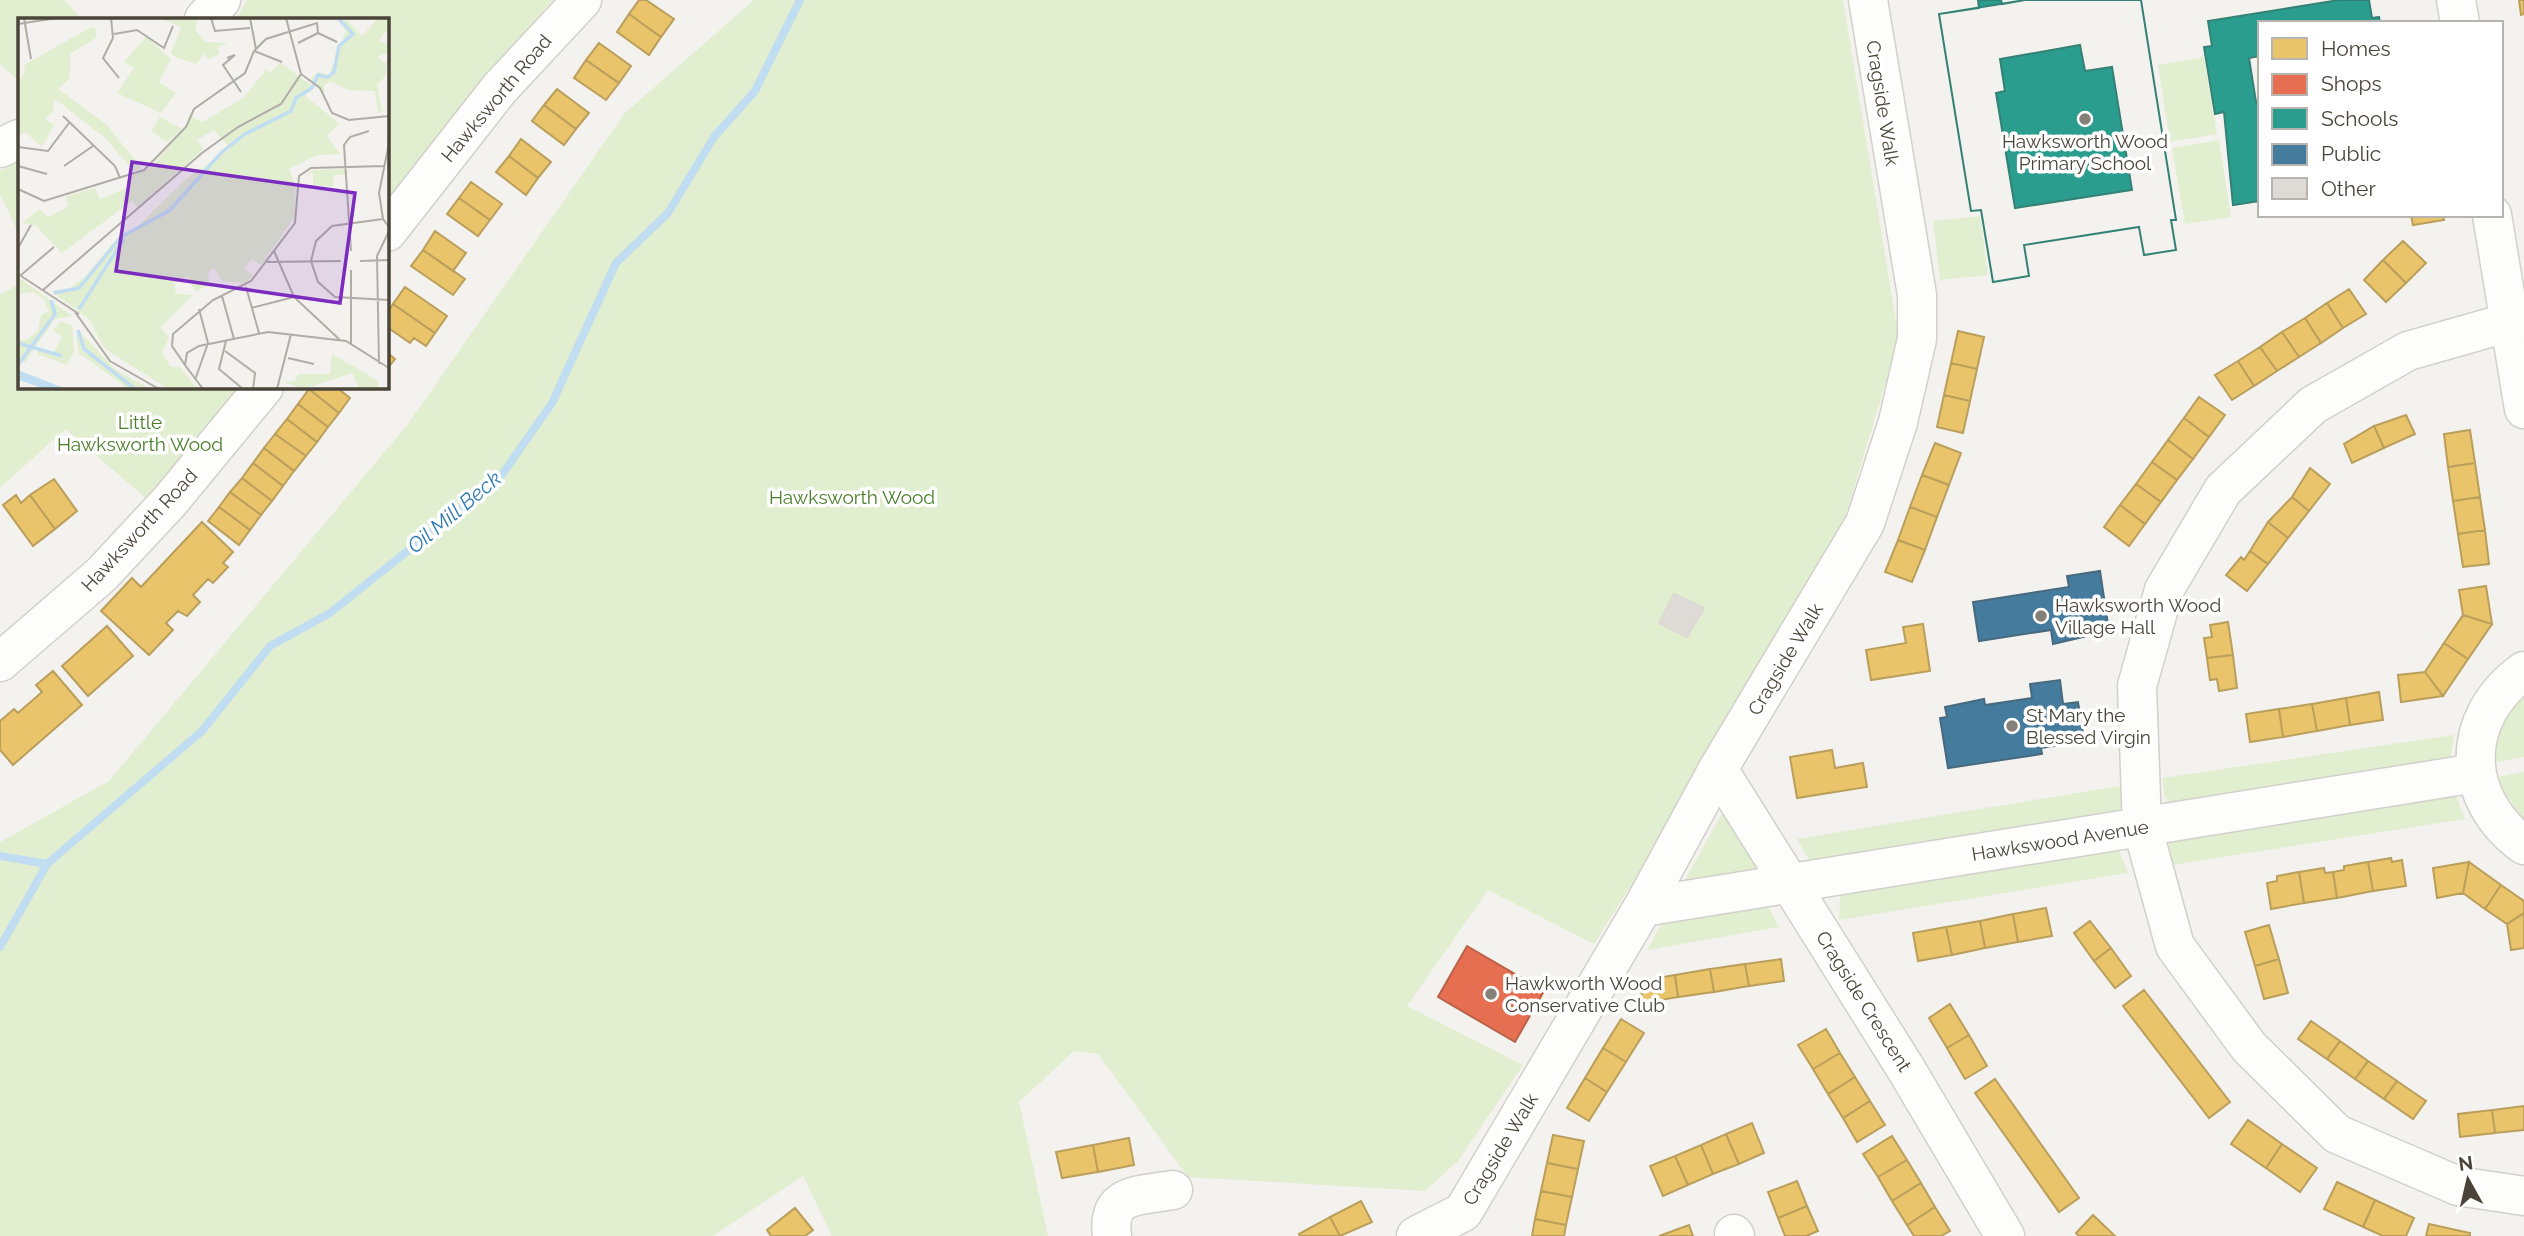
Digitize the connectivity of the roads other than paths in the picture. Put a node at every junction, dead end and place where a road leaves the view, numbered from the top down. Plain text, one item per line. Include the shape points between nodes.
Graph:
1 (221, 0) edge
2 (582, 0) edge
3 (1868, 0) edge
4 (2456, 0) edge
5 (205, 18) edge
6 (2460, 21) edge
7 (18, 139) edge
8 (0, 148) edge
9 (2492, 217) edge
10 (388, 231) edge
11 (2517, 319) edge
12 (263, 388) edge
13 (2524, 409) edge
14 (0, 662) edge
15 (2524, 671) edge
16 (1718, 768) junction
17 (2476, 773) junction
18 (2142, 826) junction
19 (2524, 845) edge
20 (1790, 885) junction
21 (1643, 907) junction
22 (1173, 1190) dead end
23 (2524, 1196) edge
24 (1468, 1224) edge
25 (1112, 1236) edge
26 (1416, 1236) edge
27 (2006, 1236) edge

1 - 5 street
2 - 10 street, Hawksworth Road via 500,88
3 - 16 street, Cragside Walk via 1917,295 1917,339 1898,422 1865,523
4 - 6 street
7 - 8 street
9 - 11 street
11 - 13 street
11 - 18 street via 2408,351 2313,405 2223,490 2164,590 2137,686
12 - 14 street, Hawksworth Road via 170,501 101,575
15 - 17 street via 2505,684 2486,710 2476,741
16 - 20 street, Cragside Crescent
16 - 21 street, Cragside Walk
17 - 18 street, Hawkswood Avenue
17 - 19 street via 2486,804 2504,831
18 - 20 street, Hawkswood Avenue
18 - 23 street via 2175,946 2249,1048 2337,1134 2458,1186
20 - 21 street, Hawkswood Avenue
20 - 27 street, Cragside Crescent
21 - 24 street, Cragside Walk
22 - 25 street via 1114,1206 1109,1217
24 - 26 street, Cragside Walk

